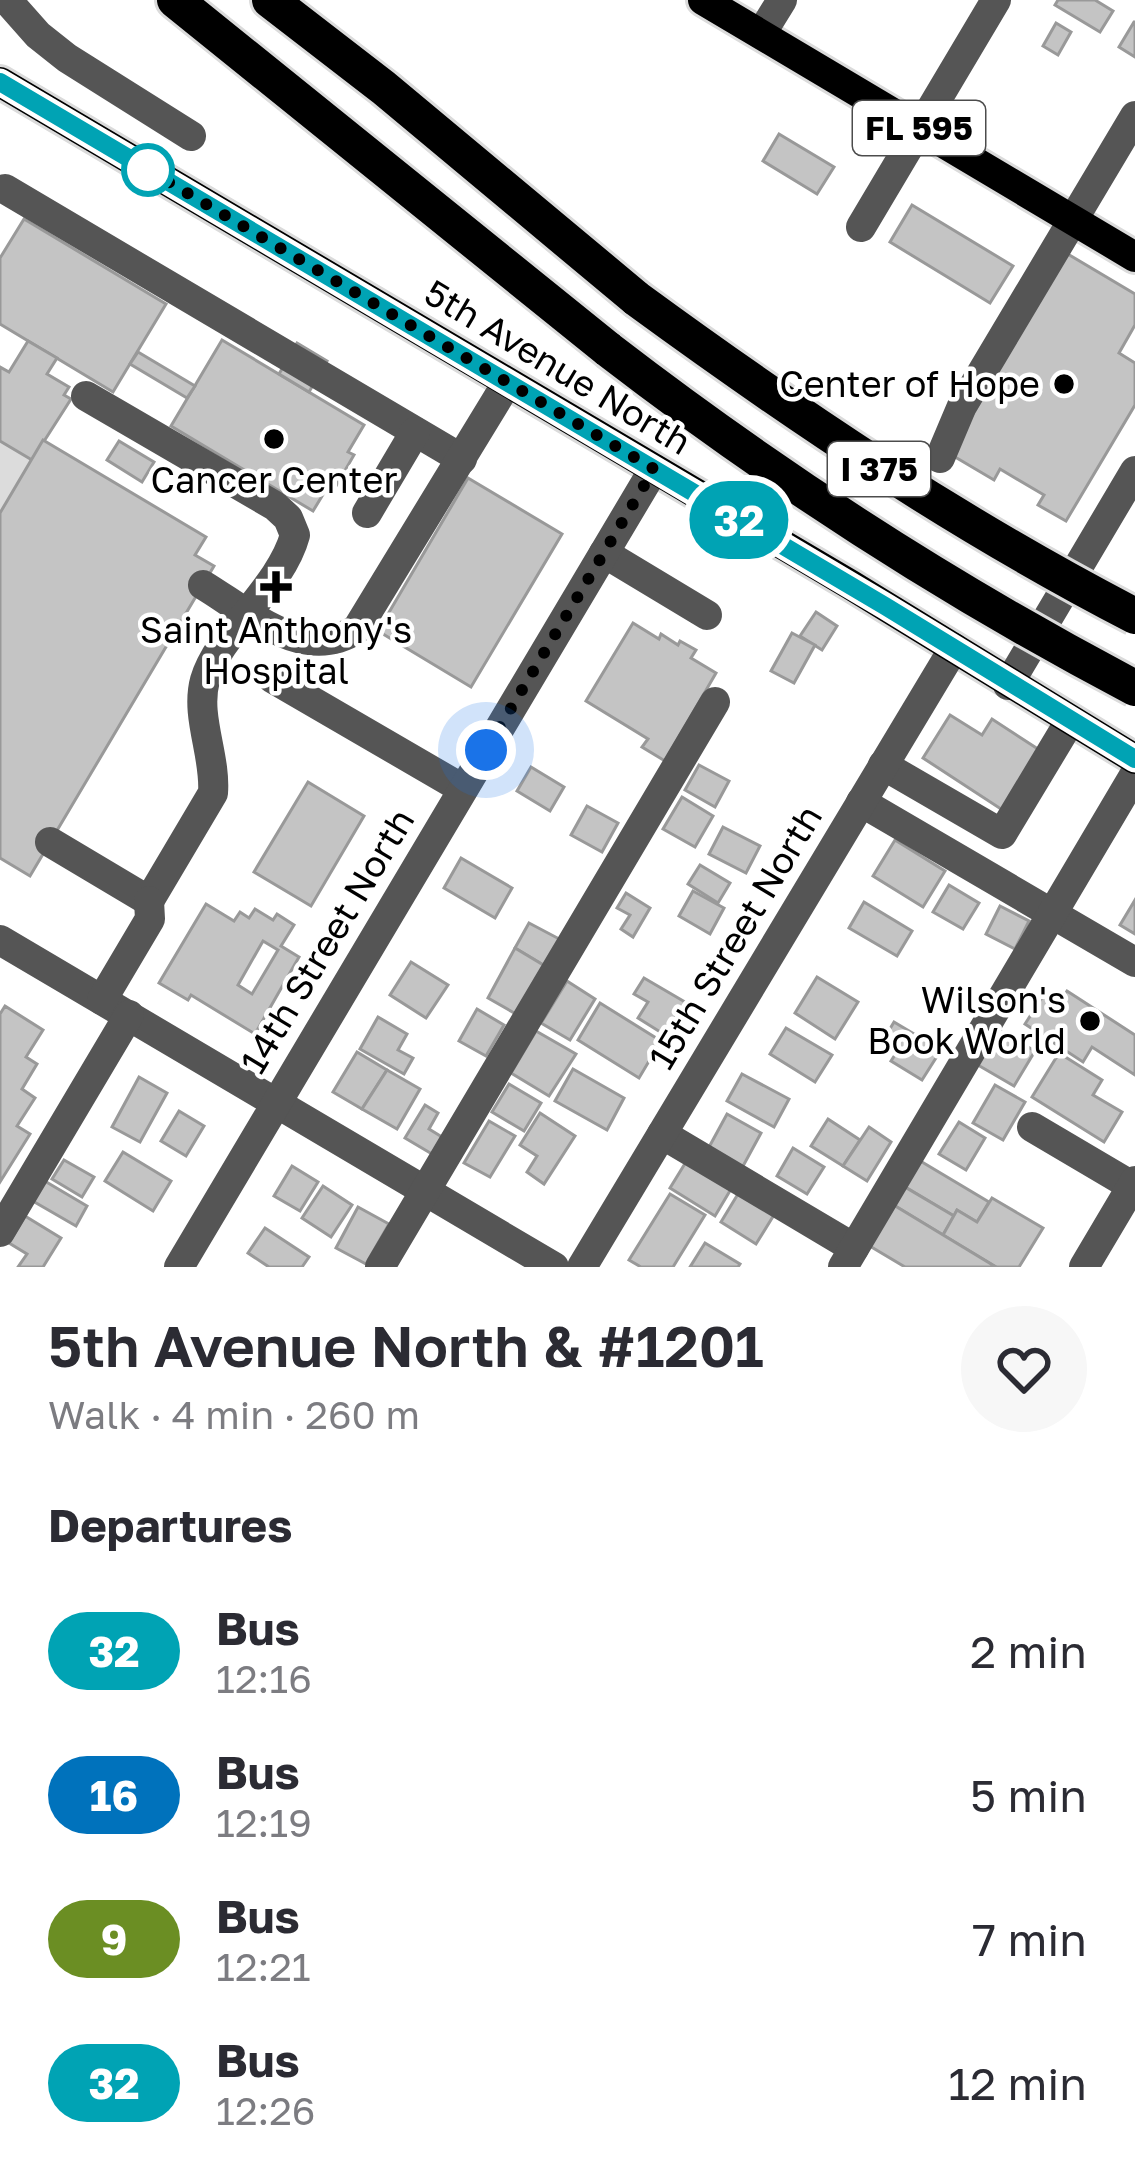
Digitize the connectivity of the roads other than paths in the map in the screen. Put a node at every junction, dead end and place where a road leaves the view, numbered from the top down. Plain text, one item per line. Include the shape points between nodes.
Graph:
1 (175, 0) edge
2 (270, 0) edge
3 (292, 0) edge
4 (703, 0) edge
5 (782, 0) edge
6 (996, 0) edge
7 (7, 13) edge
8 (761, 34) junction
9 (0, 82) edge
10 (384, 88) junction
11 (1135, 116) edge
12 (919, 128) junction
13 (190, 136) dead end
14 (3, 189) edge
15 (1072, 221) junction
16 (861, 227) dead end
17 (1135, 257) edge
18 (507, 383) junction
19 (86, 396) dead end
20 (415, 432) junction
21 (940, 458) dead end
22 (461, 459) junction
23 (654, 469) junction
24 (1135, 471) edge
25 (367, 513) dead end
26 (604, 553) junction
27 (203, 585) dead end
28 (249, 612) junction
29 (707, 615) dead end
30 (1135, 616) edge
31 (954, 648) junction
32 (272, 678) dead end
33 (1008, 685) junction
34 (1135, 688) edge
35 (716, 702) dead end
36 (1070, 722) junction
37 (1135, 759) edge
38 (883, 765) junction
39 (1135, 774) edge
40 (463, 789) junction
41 (861, 802) junction
42 (50, 842) dead end
43 (149, 902) junction
44 (1053, 915) junction
45 (0, 940) edge
46 (1135, 962) edge
47 (116, 1007) junction
48 (277, 1102) junction
49 (1032, 1127) dead end
50 (662, 1134) junction
51 (1134, 1184) edge
52 (426, 1191) junction
53 (0, 1232) edge
54 (848, 1258) edge
55 (1086, 1266) edge
56 (179, 1267) edge
57 (380, 1267) edge
58 (554, 1267) edge
59 (583, 1267) edge

1 - 34 highway, I 375, bridge via 720,435
2 - 10 highway, I 375
3 - 10 highway
4 - 8 main road, FL 595
5 - 8 street
6 - 12 street
7 - 13 street
8 - 12 main road, FL 595
9 - 18 main road, 5th Avenue North
10 - 30 highway, I 375, bridge via 637,299 900,483
11 - 15 street
12 - 15 main road, FL 595
12 - 16 street
14 - 20 street via 38,188 220,296 229,322
15 - 17 main road, FL 595
15 - 21 street via 962,406
18 - 22 street
18 - 23 main road, 5th Avenue North
19 - 28 street via 289,518 291,548
20 - 22 street
20 - 25 street
22 - 28 street via 357,629 342,639 303,641
23 - 26 street, 14th Street North
23 - 31 main road, 5th Avenue North
24 - 33 street
26 - 29 street
26 - 40 street, 14th Street North
27 - 28 street
28 - 43 street via 204,684 213,793
31 - 33 main road, 5th Avenue North
31 - 38 street, 15th Street North
32 - 40 street
33 - 36 main road, 5th Avenue North
35 - 52 street
36 - 37 main road, 5th Avenue North
36 - 38 street via 1002,834
38 - 41 street, 15th Street North
39 - 44 street
40 - 48 street, 14th Street North
41 - 44 street
41 - 50 street, 15th Street North
42 - 43 street
43 - 47 street via 150,919
44 - 46 street
44 - 54 street
45 - 47 street
47 - 48 street
47 - 53 street
48 - 52 street
48 - 56 street, 14th Street North
49 - 51 street
50 - 54 street
50 - 59 street, 15th Street North
51 - 55 street
52 - 57 street
52 - 58 street

